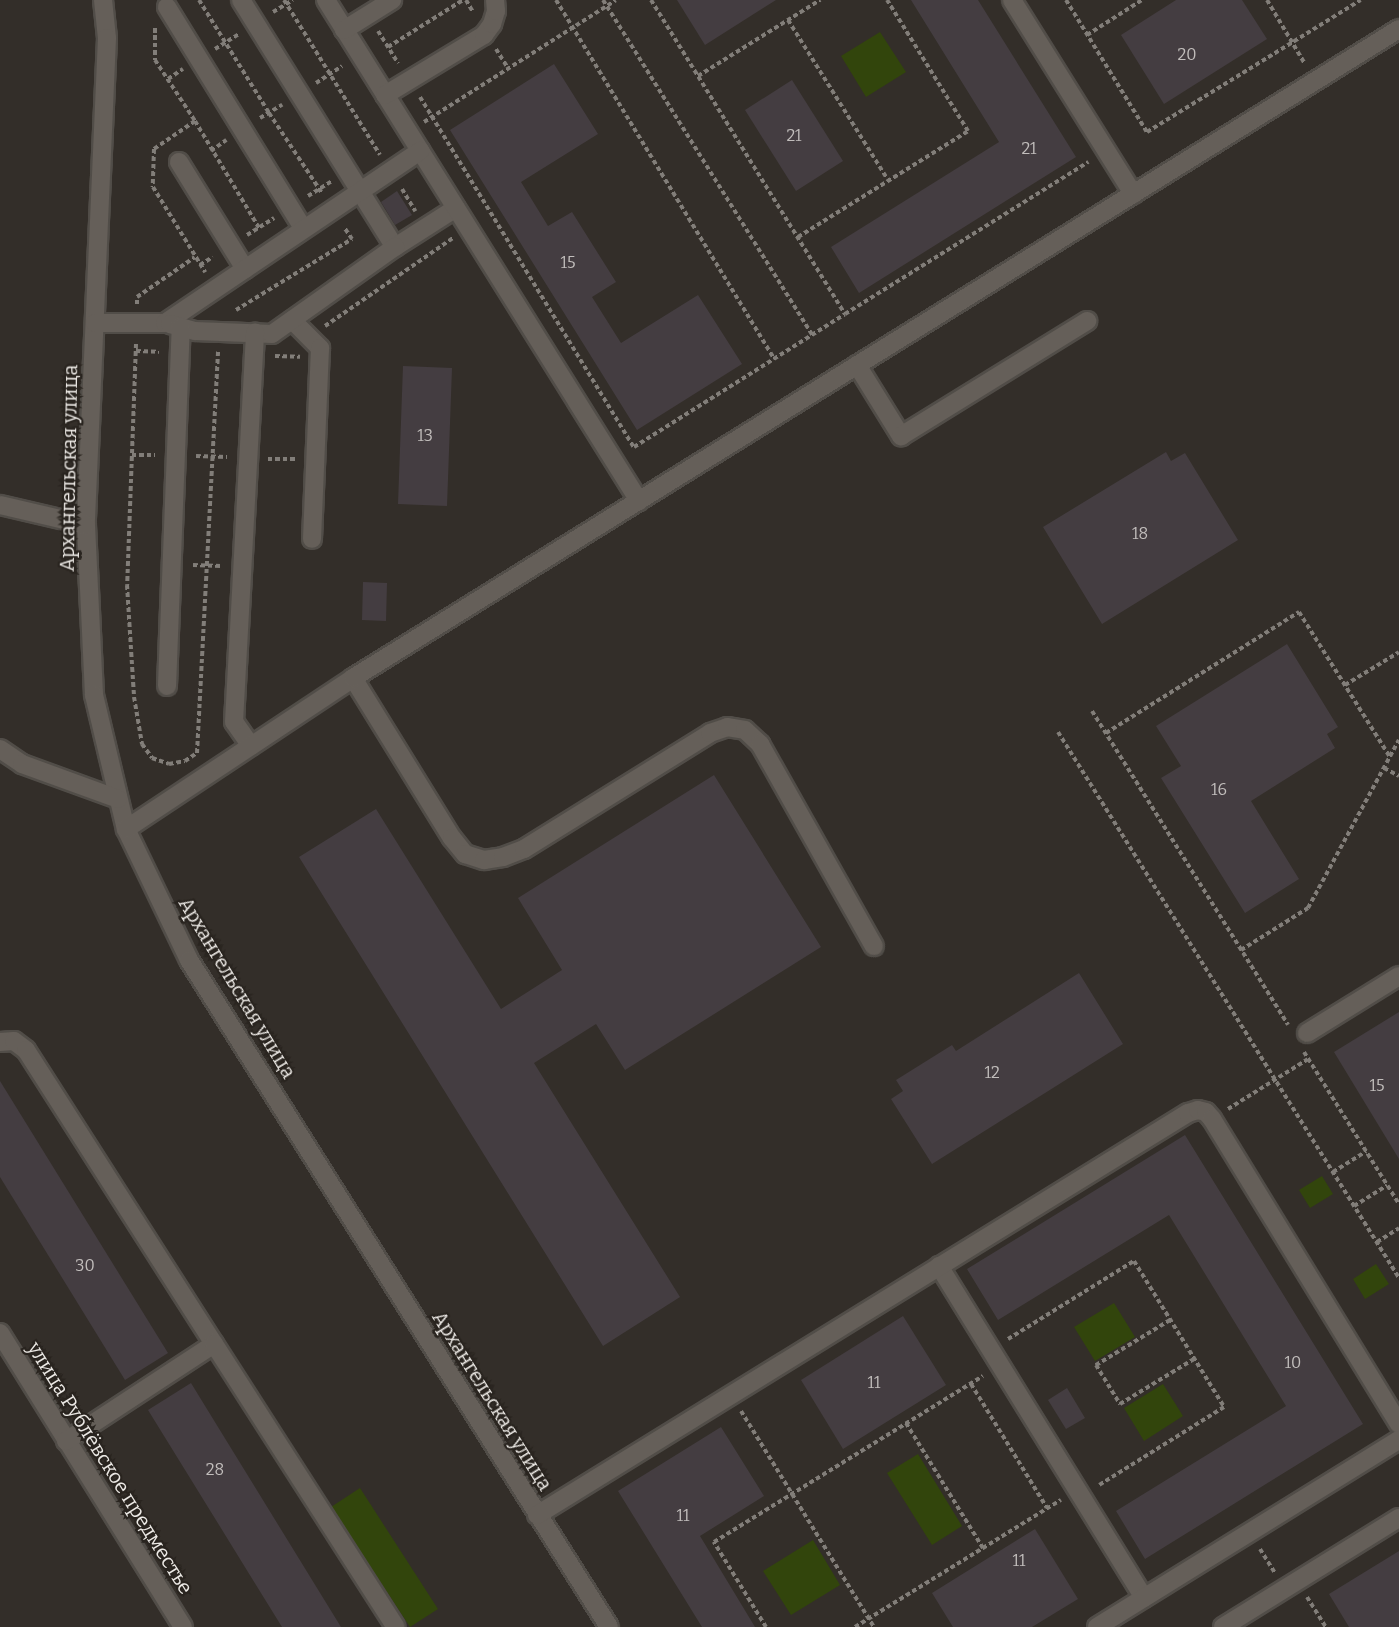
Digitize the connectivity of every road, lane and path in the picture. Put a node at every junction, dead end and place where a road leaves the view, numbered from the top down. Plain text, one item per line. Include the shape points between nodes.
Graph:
1 (103, 0) edge
2 (199, 0) edge
3 (241, 0) edge
4 (293, 0) edge
5 (326, 0) edge
6 (392, 0) edge
7 (463, 0) edge
8 (495, 0) edge
9 (556, 0) edge
10 (603, 0) edge
11 (616, 0) edge
12 (651, 0) edge
13 (820, 0) edge
14 (886, 0) edge
15 (1012, 0) edge
16 (1066, 0) edge
17 (1142, 0) edge
18 (1267, 0) edge
19 (1361, 0) edge
20 (285, 2) edge
21 (607, 6) junction
22 (167, 7) joint
23 (368, 15) junction
24 (788, 20) junction
25 (256, 24) junction
26 (572, 27) junction
27 (1399, 28) edge
28 (344, 30) junction
29 (1087, 35) junction
30 (226, 42) junction
31 (1293, 42) junction
32 (388, 47) junction
33 (200, 59) junction
34 (698, 76) junction
35 (168, 79) junction
36 (410, 80) junction
37 (1315, 81) junction
38 (385, 95) junction
39 (432, 117) junction
40 (408, 132) junction
41 (378, 151) junction
42 (420, 151) junction
43 (1083, 153) dead end
44 (179, 162) dead end
45 (390, 170) junction
46 (347, 171) junction
47 (888, 180) junction
48 (319, 189) junction
49 (359, 189) junction
50 (1133, 194) junction
51 (291, 207) junction
52 (332, 208) junction
53 (456, 208) junction
54 (492, 214) junction
55 (426, 227) junction
56 (259, 228) junction
57 (303, 228) junction
58 (468, 229) junction
59 (798, 237) junction
60 (352, 239) dead end
61 (230, 245) junction
62 (395, 247) junction
63 (438, 248) junction
64 (273, 249) junction
65 (200, 265) dead end
66 (245, 269) junction
67 (845, 314) junction
68 (292, 320) junction
69 (1087, 321) dead end
70 (95, 322) junction
71 (173, 325) junction
72 (255, 333) junction
73 (812, 335) junction
74 (309, 337) junction
75 (774, 359) junction
76 (857, 365) junction
77 (132, 455) dead end
78 (176, 456) junction
79 (249, 458) junction
80 (315, 460) junction
81 (639, 501) junction
82 (0, 505) edge
83 (86, 525) junction
84 (312, 538) dead end
85 (172, 565) junction
86 (243, 567) junction
87 (1399, 652) edge
88 (353, 678) junction
89 (1345, 685) junction
90 (167, 686) dead end
91 (1092, 711) dead end
92 (1058, 732) dead end
93 (1106, 734) junction
94 (1399, 740) edge
95 (251, 746) junction
96 (0, 748) edge
97 (1390, 757) junction
98 (1384, 768) junction
99 (1399, 776) edge
100 (118, 799) junction
101 (126, 829) junction
102 (874, 946) dead end
103 (1241, 950) junction
104 (1399, 976) edge
105 (1300, 1037) junction
106 (0, 1042) edge
107 (1308, 1059) junction
108 (1275, 1080) junction
109 (1212, 1119) junction
110 (1366, 1151) junction
111 (1333, 1172) junction
112 (1387, 1185) junction
113 (1399, 1204) edge
114 (1354, 1206) junction
115 (1399, 1228) edge
116 (1377, 1242) junction
117 (939, 1266) junction
118 (1398, 1276) edge
119 (1170, 1320) junction
120 (1034, 1323) dead end
121 (0, 1333) edge
122 (214, 1344) junction
123 (1194, 1359) junction
124 (970, 1384) dead end
125 (952, 1395) dead end
126 (745, 1418) dead end
127 (906, 1424) junction
128 (1399, 1424) edge
129 (1399, 1440) edge
130 (66, 1441) junction
131 (1124, 1469) dead end
132 (792, 1494) junction
133 (1047, 1508) dead end
134 (537, 1515) junction
135 (1399, 1518) edge
136 (1029, 1519) dead end
137 (983, 1548) junction
138 (1144, 1598) junction
139 (1315, 1609) dead end
140 (869, 1619) junction
141 (183, 1627) edge
142 (396, 1627) edge
143 (609, 1627) edge
144 (766, 1627) edge
145 (855, 1627) edge
146 (874, 1627) edge
147 (1097, 1627) edge
148 (1223, 1627) edge
149 (1326, 1627) edge

1 - 70 street, Архангельская улица via 107,38
2 - 30 path
3 - 25 street
4 - 20 path
5 - 28 street
6 - 23 street
7 - 32 path
8 - 36 street via 492,24 484,35
9 - 26 path
10 - 21 path
11 - 21 path
12 - 34 path
13 - 24 path
14 - 47 path via 968,131
15 - 50 street
16 - 29 path
17 - 29 path
18 - 31 path
19 - 31 path
20 - 25 path
20 - 41 path
21 - 26 path
21 - 73 path
22 - 33 street
22 - 35 path via 156,14 154,41 155,60
23 - 28 street
23 - 32 path
24 - 34 path
24 - 47 path
25 - 30 path
25 - 46 street
26 - 39 path
26 - 75 path
27 - 37 street
28 - 38 street
29 - 31 path via 1147,132
30 - 33 path
30 - 48 path
31 - 37 path
32 - 36 path
33 - 35 path
33 - 51 street
34 - 59 path
35 - 56 path
36 - 38 street
36 - 39 path
37 - 50 street
38 - 40 street
39 - 40 path
39 - 54 path
40 - 41 path
40 - 42 street
41 - 45 path
41 - 46 path
42 - 45 street
42 - 53 street
43 - 67 path via 1089,163
44 - 61 street
45 - 49 street
45 - 55 path
46 - 48 path
46 - 49 street
47 - 59 path
48 - 51 path
48 - 52 path
49 - 52 street
49 - 62 street
50 - 76 street
51 - 56 path
51 - 57 street
52 - 57 street
52 - 60 path
53 - 55 street
53 - 58 street
54 - 58 path
54 - 75 path via 634,447
55 - 62 street
55 - 63 path
56 - 61 path
56 - 64 path
57 - 64 street
58 - 63 path
58 - 81 street
59 - 67 path
61 - 65 path
61 - 66 street
62 - 68 street
63 - 74 path
64 - 66 street
66 - 71 street
67 - 73 path
68 - 72 street via 272,334
68 - 74 street
69 - 76 street via 901,436
70 - 71 street
70 - 83 street, Архангельская улица
71 - 72 street via 195,331
71 - 78 street
72 - 79 street
73 - 75 path
74 - 80 street via 320,348
76 - 81 street
77 - 78 path
78 - 79 path
78 - 85 street
79 - 80 path
79 - 86 street
80 - 84 street
81 - 88 street
82 - 83 street
83 - 100 street, Архангельская улица via 94,695
85 - 86 path
85 - 90 street
86 - 95 street via 234,722
87 - 89 path
88 - 95 street
88 - 102 street via 452,838 465,854 484,860 503,858 524,849 710,733 727,728 745,730 760,744
89 - 93 path via 1299,612
89 - 97 path
91 - 93 path
92 - 108 path
93 - 103 path
94 - 97 path
95 - 101 street
96 - 100 street via 22,764
97 - 98 path
98 - 99 path
98 - 103 path via 1308,908
100 - 101 street, Архангельская улица
101 - 134 street, Архангельская улица via 189,960
103 - 105 path
104 - 105 street
105 - 107 path
106 - 122 street via 14,1041 26,1050
107 - 108 path
107 - 110 path
108 - 109 path
108 - 111 path
109 - 117 street via 1206,1112 1188,1113
109 - 128 street
110 - 111 path
110 - 112 path
111 - 114 path
112 - 113 path
112 - 114 path
114 - 116 path
115 - 116 path
116 - 118 path
117 - 134 street
117 - 138 street
119 - 120 path via 1134,1261
119 - 123 path
119 - 123 path via 1096,1365 1120,1404
121 - 130 street, улица Рублёвское предместье
122 - 130 street
122 - 142 street
123 - 131 path via 1224,1407
124 - 133 path
125 - 127 path
126 - 132 path
127 - 132 path
127 - 137 path
129 - 138 street
130 - 141 street, улица Рублёвское предместье
132 - 140 path
132 - 144 path via 714,1542
134 - 143 street, Архангельская улица
135 - 148 street
136 - 137 path
137 - 140 path
138 - 147 street
139 - 149 path
140 - 145 path
140 - 146 path

